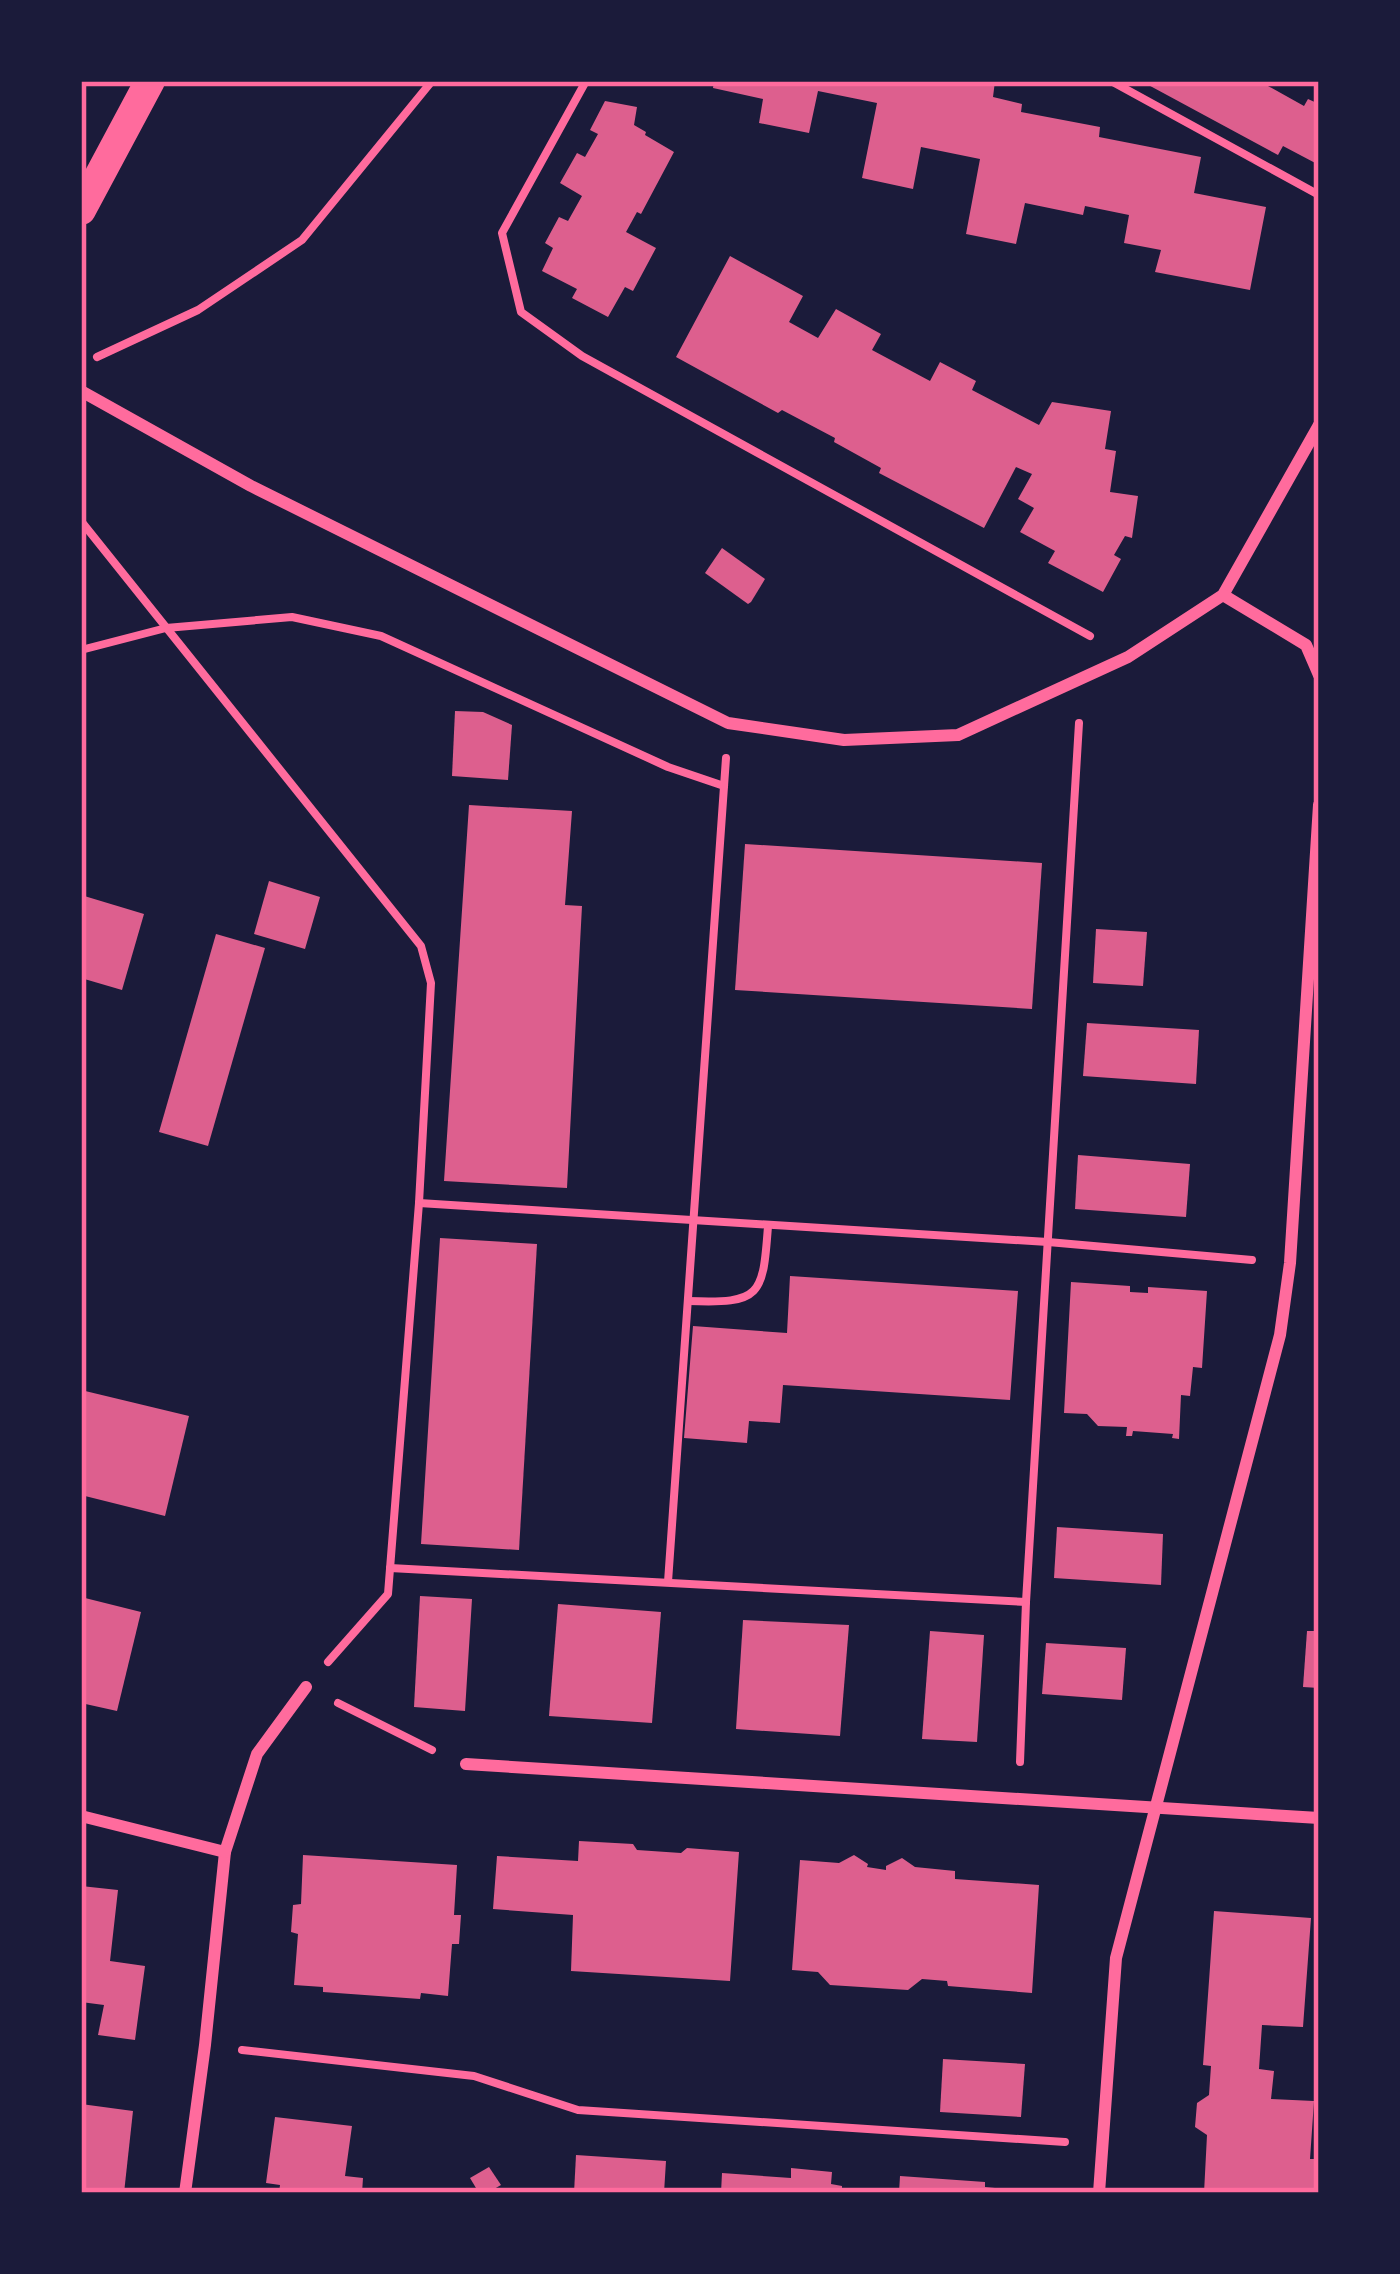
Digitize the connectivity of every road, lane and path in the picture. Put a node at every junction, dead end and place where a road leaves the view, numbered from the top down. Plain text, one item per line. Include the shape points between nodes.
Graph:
1 (150, 81) edge
2 (432, 81) edge
3 (586, 81) edge
4 (1111, 81) edge
5 (1319, 195) edge
6 (81, 210) edge
7 (81, 364) edge
8 (81, 391) edge
9 (1319, 425) edge
10 (81, 521) edge
11 (1223, 596) junction
12 (166, 628) junction
13 (81, 650) edge
14 (1128, 656) junction
15 (1319, 675) edge
16 (1082, 677) junction
17 (728, 723) junction
18 (724, 786) junction
19 (1319, 805) edge
20 (419, 1203) junction
21 (693, 1221) junction
22 (768, 1226) junction
23 (1048, 1242) junction
24 (1290, 1263) junction
25 (688, 1300) junction
26 (390, 1568) junction
27 (668, 1582) junction
28 (1026, 1601) junction
29 (306, 1687) junction
30 (466, 1764) joint
31 (1019, 1799) junction
32 (1155, 1807) junction
33 (81, 1816) edge
34 (1319, 1818) edge
35 (225, 1852) junction
36 (205, 2045) junction
37 (1102, 2144) junction
38 (185, 2193) edge
39 (1099, 2193) edge

1 - 6 main road
2 - 7 path via 302,240 198,310
3 - 14 path via 502,233 520,312 582,356
4 - 5 path
8 - 17 street via 251,486
9 - 11 street
10 - 12 path
11 - 14 street
11 - 15 street via 1306,645
12 - 13 path
12 - 18 path via 292,616 381,635
12 - 20 path via 421,946 431,983
14 - 16 street
16 - 17 street via 958,735 844,740
16 - 23 path
17 - 18 path
18 - 21 path
19 - 24 street
20 - 21 path
20 - 26 path
21 - 22 path
21 - 25 path
22 - 23 path
22 - 25 path via 764,1274 754,1292 729,1303
23 - 24 path
23 - 28 path
24 - 32 street via 1280,1335
25 - 27 path
26 - 27 path
26 - 29 path via 388,1594
27 - 28 path
28 - 31 path
29 - 30 path
29 - 35 street via 257,1754
30 - 31 street
31 - 32 street
32 - 34 street
32 - 37 street via 1116,1958
33 - 35 street
35 - 36 street
36 - 37 path via 474,2076 578,2110
36 - 38 street
37 - 39 street

